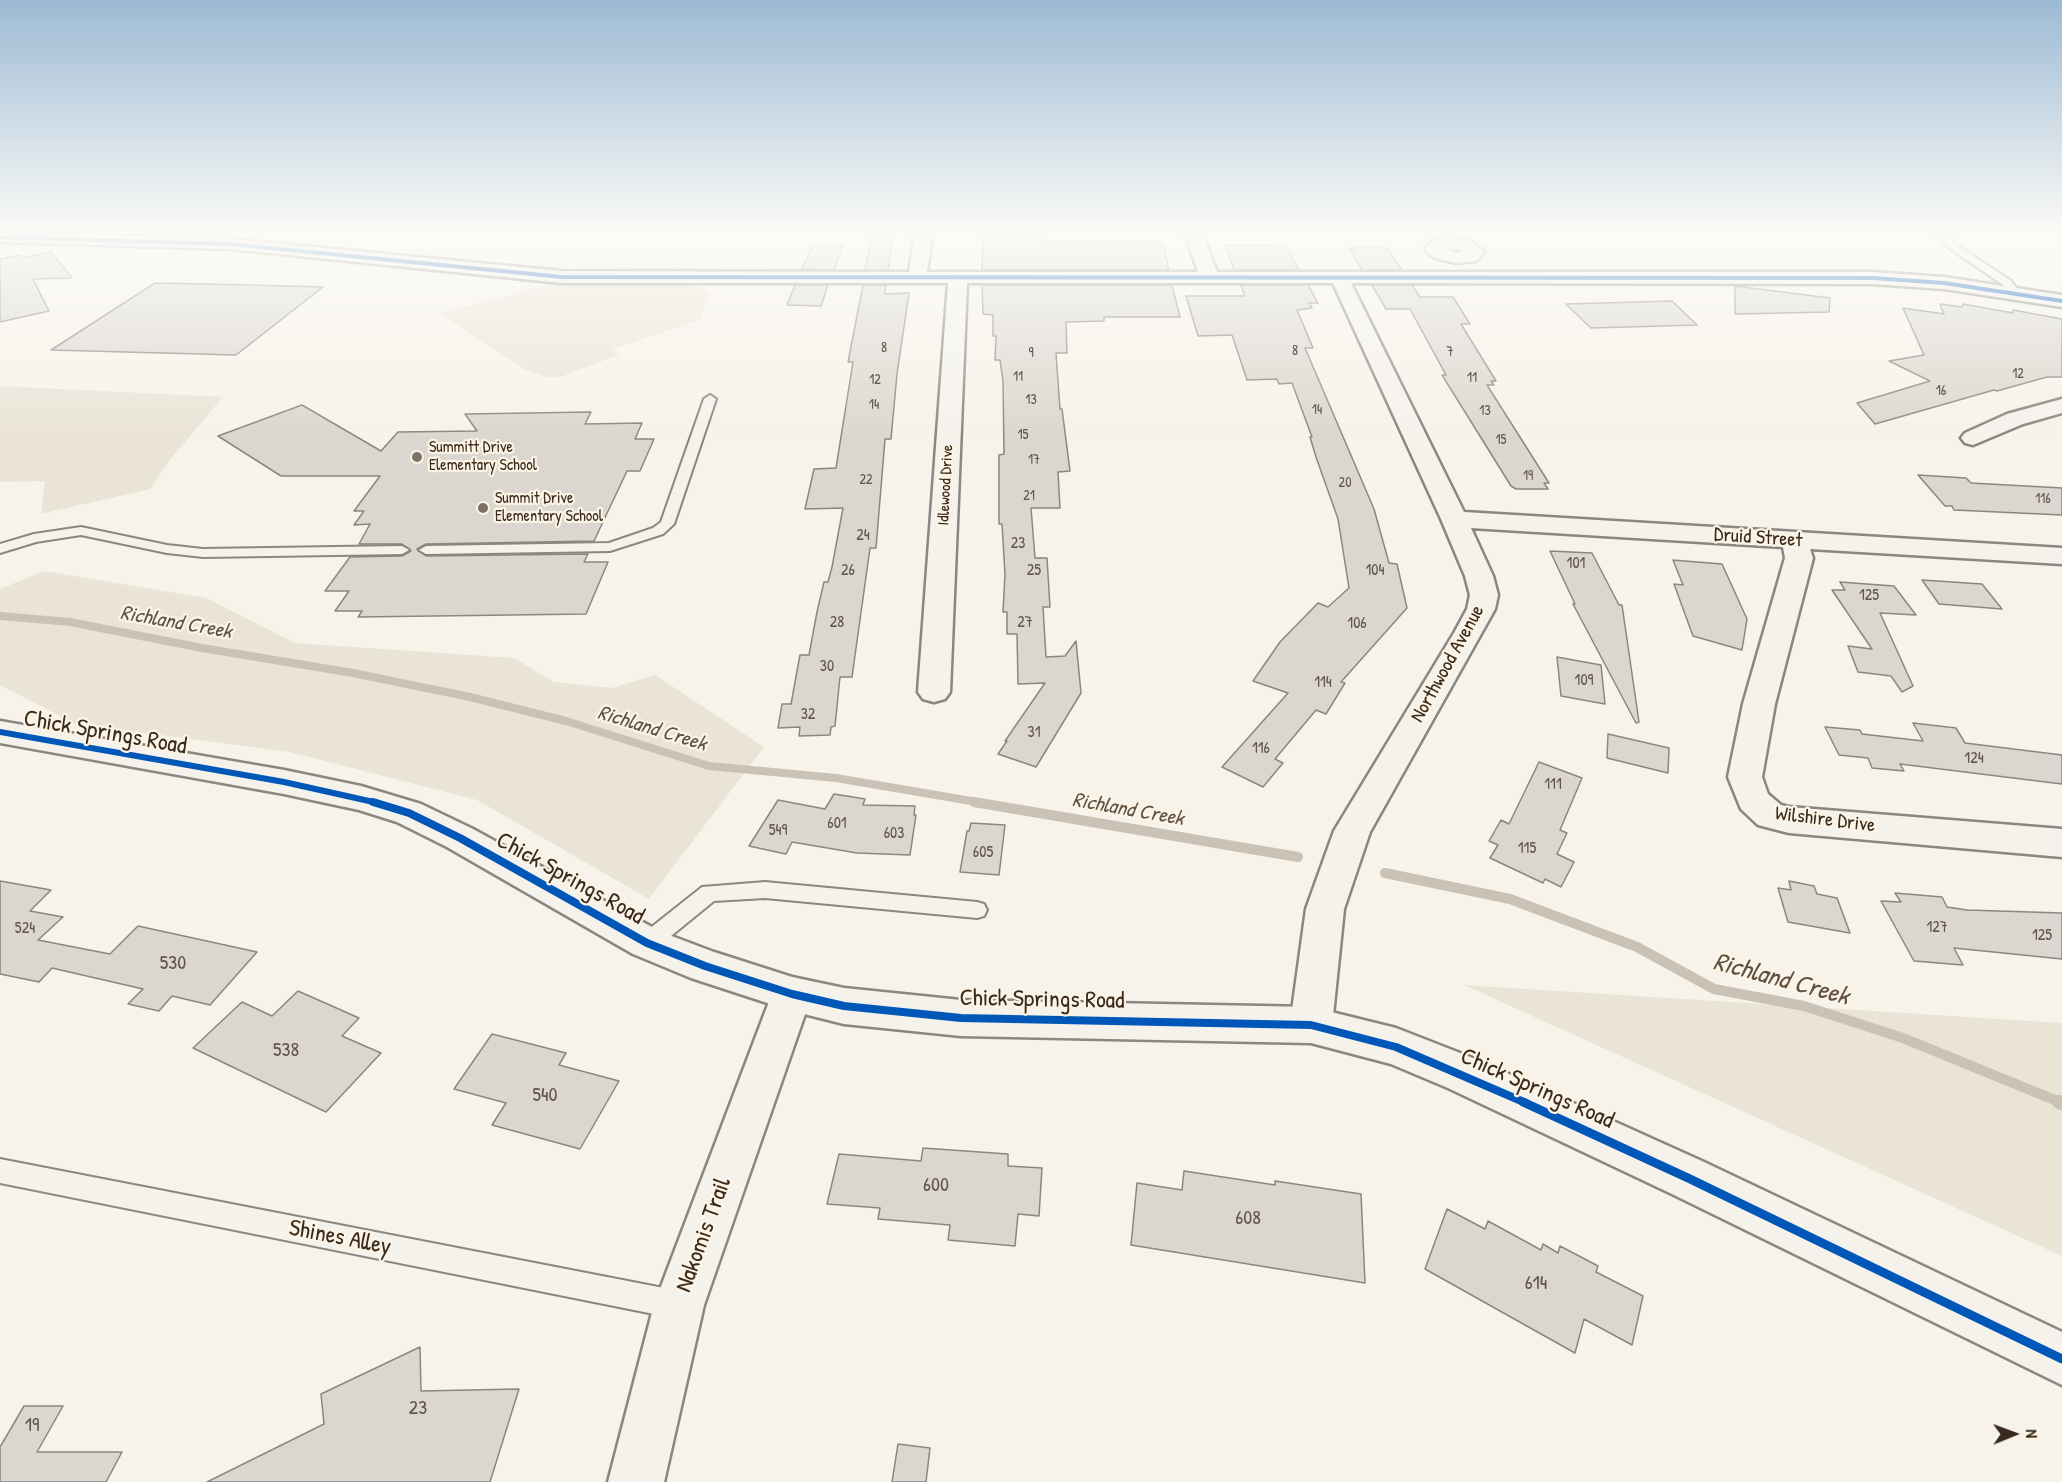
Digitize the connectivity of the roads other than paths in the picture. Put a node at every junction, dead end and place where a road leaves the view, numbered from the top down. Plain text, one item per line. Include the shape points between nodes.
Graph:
1 (957, 299) edge
2 (1350, 299) edge
3 (710, 399) dead end
4 (2062, 406) edge
5 (1972, 438) dead end
6 (1454, 519) junction
7 (1795, 541) junction
8 (0, 549) edge
9 (402, 550) dead end
10 (426, 550) dead end
11 (2062, 556) edge
12 (934, 692) dead end
13 (6, 731) edge
14 (2062, 843) edge
15 (977, 910) dead end
16 (647, 943) junction
17 (792, 994) junction
18 (1311, 1025) junction
19 (0, 1171) edge
20 (679, 1305) junction
21 (2062, 1359) edge
22 (636, 1482) edge

1 - 12 street, Idlewood Drive
2 - 6 street, Northwood Avenue
3 - 10 lane via 667,524 658,531 610,547
4 - 5 street
6 - 7 street, Druid Street
6 - 18 street, Northwood Avenue via 1485,594 1482,609 1352,831 1325,909
7 - 11 street, Druid Street
7 - 14 street, Wilshire Drive via 1799,558 1759,704 1745,777 1753,800 1770,816 1789,819
8 - 9 lane via 34,538 81,531 203,553
13 - 16 street, Chick Springs Road via 284,782 362,798 409,813
15 - 16 lane via 765,890 709,893
16 - 17 street, Chick Springs Road
17 - 18 street, Chick Springs Road via 844,1006 962,1018
17 - 20 street, Nakomis Trail
18 - 21 street, Chick Springs Road via 1396,1047 1463,1074
19 - 20 lane, Shines Alley
20 - 22 street, Nakomis Trail

